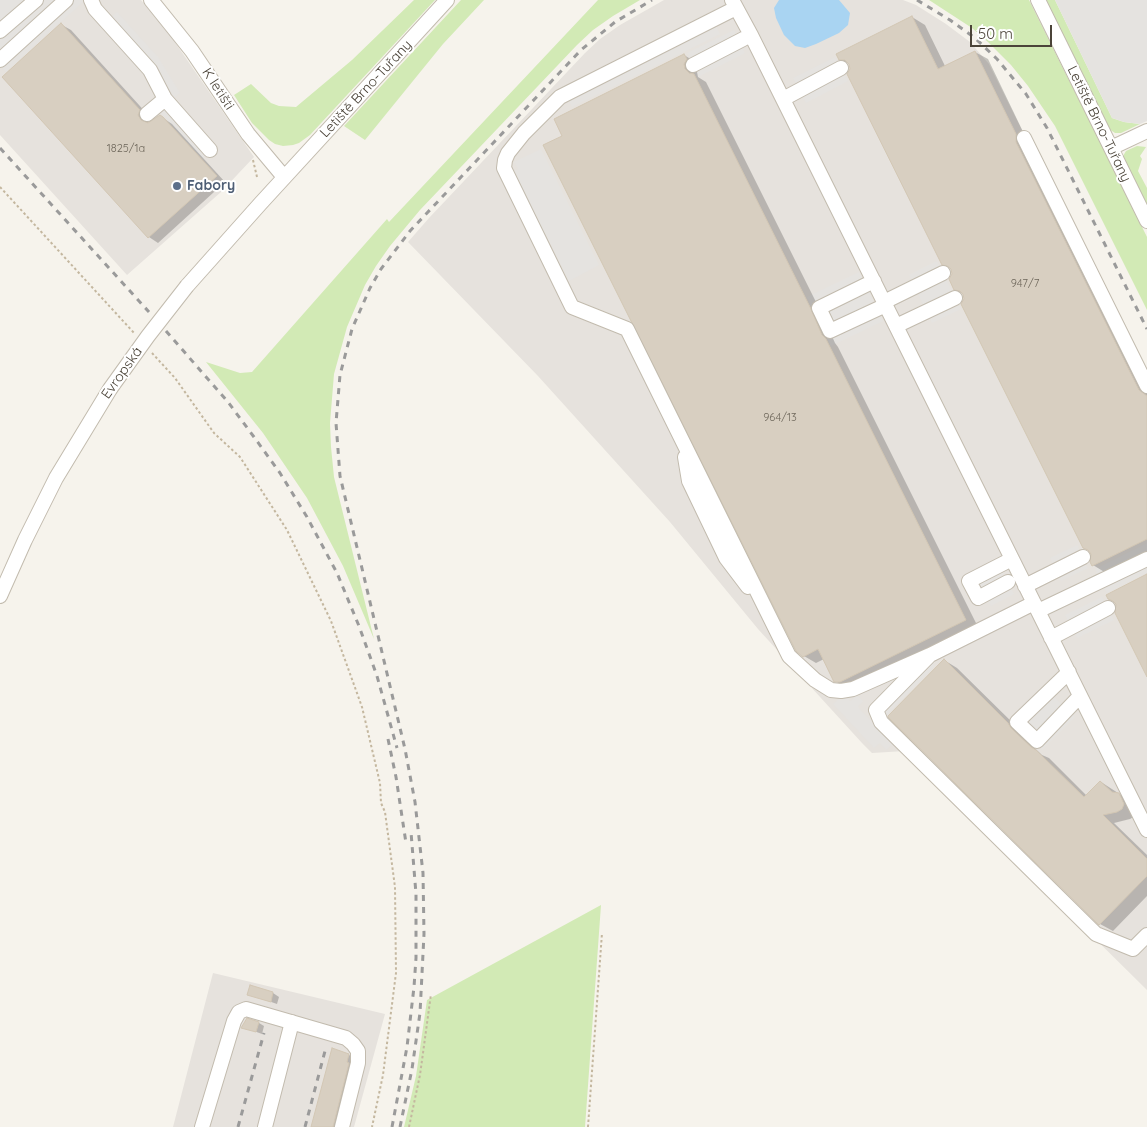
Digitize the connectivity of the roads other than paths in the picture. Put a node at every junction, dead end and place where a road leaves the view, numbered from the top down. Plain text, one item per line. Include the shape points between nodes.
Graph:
1 (36, 0) edge
2 (40, 0) edge
3 (66, 0) edge
4 (91, 0) edge
5 (151, 0) edge
6 (447, 0) edge
7 (1038, 0) edge
8 (734, 4) edge
9 (35, 28) junction
10 (0, 31) edge
11 (751, 35) junction
12 (0, 60) edge
13 (693, 65) dead end
14 (841, 68) dead end
15 (165, 99) junction
16 (783, 99) junction
17 (146, 114) dead end
18 (1147, 129) edge
19 (1147, 135) edge
20 (1024, 138) dead end
21 (1114, 146) junction
22 (210, 150) dead end
23 (284, 178) junction
24 (1147, 221) edge
25 (943, 273) dead end
26 (874, 281) junction
27 (955, 298) dead end
28 (885, 304) junction
29 (896, 326) junction
30 (1147, 386) edge
31 (1083, 557) dead end
32 (1012, 559) junction
33 (1147, 559) edge
34 (1008, 582) dead end
35 (1025, 586) junction
36 (0, 596) edge
37 (1036, 607) junction
38 (1108, 608) dead end
39 (1052, 638) junction
40 (930, 655) junction
41 (1068, 672) junction
42 (1080, 696) junction
43 (1147, 830) edge
44 (1147, 936) edge
45 (292, 1022) junction
46 (202, 1127) edge
47 (265, 1127) edge
48 (342, 1127) edge

1 - 10 street
2 - 9 street
3 - 9 street
4 - 15 street via 95,9 150,70
5 - 23 street, K letišti via 192,51 248,134
6 - 23 street, Letiště Brno-Tuřany
7 - 21 street, Letiště Brno-Tuřany
8 - 11 street
8 - 40 street via 560,97 508,154 505,170 572,307 627,329 789,656 815,680 831,690 841,691 853,689
9 - 12 street
11 - 13 street
11 - 16 street
14 - 16 street
15 - 17 street
15 - 22 street
16 - 26 street
18 - 21 street
19 - 21 street via 1130,145
20 - 30 street
21 - 24 street, Letiště Brno-Tuřany
23 - 36 street, Evropská, bridge via 187,286 110,390 64,463
25 - 28 street
26 - 28 street
26 - 28 street via 819,308 830,331
27 - 29 street
28 - 29 street
29 - 32 street
31 - 35 street
32 - 34 street via 969,581 978,598
32 - 35 street
33 - 37 street
35 - 37 street
37 - 39 street
37 - 40 street
38 - 39 street
39 - 41 street
40 - 44 street via 876,710 881,722 1096,934 1132,950
41 - 42 street
41 - 42 street via 1017,722 1037,741
42 - 43 street
45 - 46 street via 246,1009 239,1012
45 - 47 street
45 - 48 street via 346,1038 358,1051

